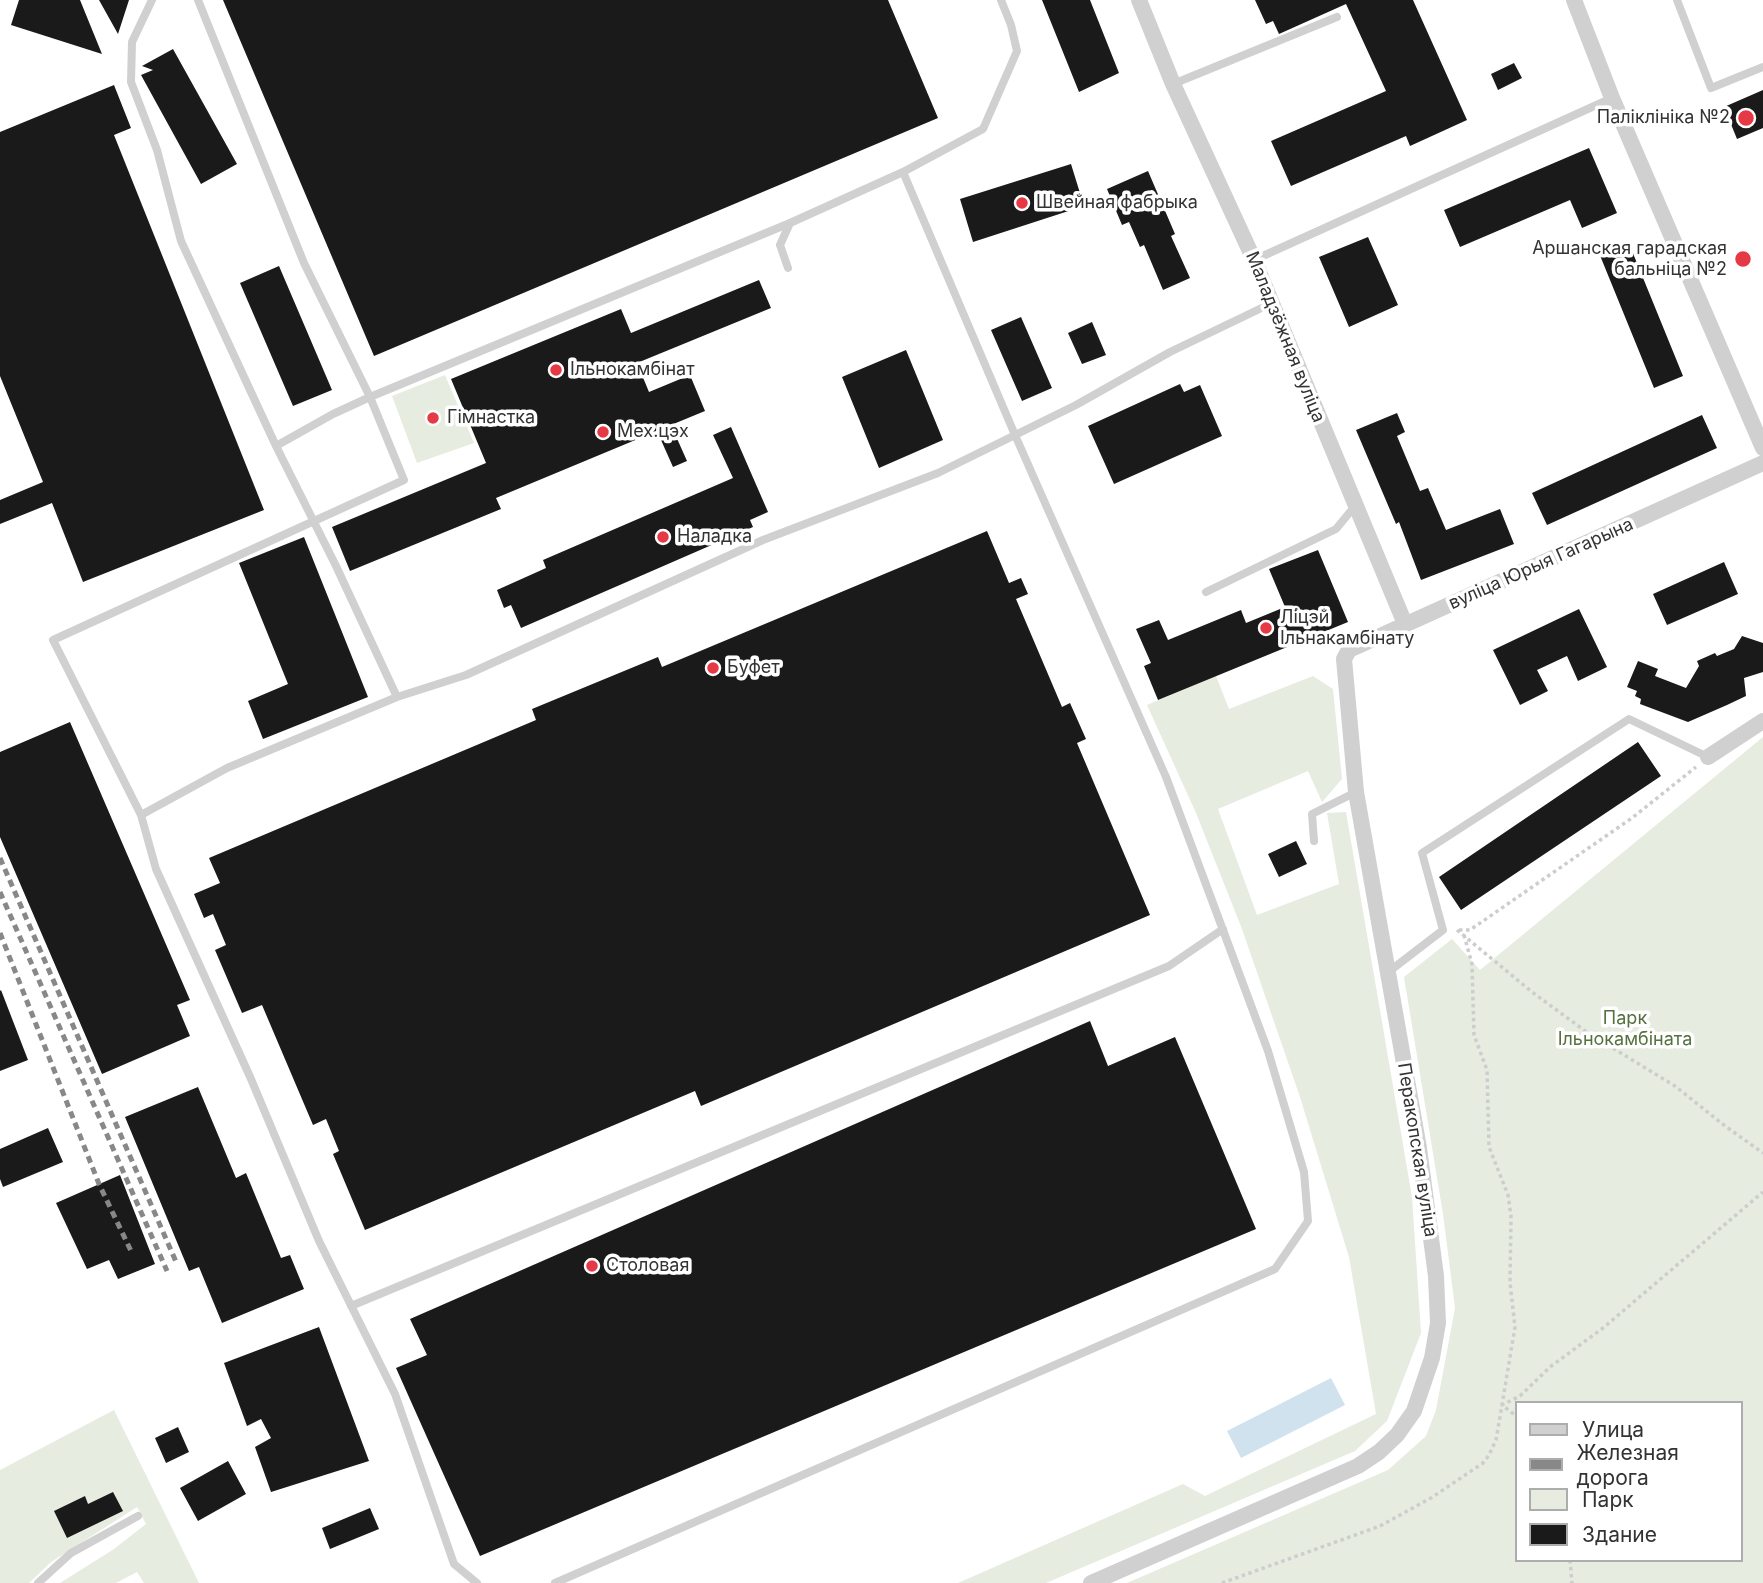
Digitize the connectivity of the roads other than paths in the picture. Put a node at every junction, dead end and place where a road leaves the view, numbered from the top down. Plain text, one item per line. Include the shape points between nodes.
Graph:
1 (152, 0) edge
2 (198, 0) edge
3 (1001, 0) edge
4 (1139, 0) edge
5 (1574, 0) edge
6 (1677, 0) edge
7 (1337, 17) dead end
8 (1763, 67) edge
9 (1173, 84) junction
10 (1612, 98) junction
11 (903, 172) junction
12 (790, 223) junction
13 (1254, 260) junction
14 (788, 268) dead end
15 (1272, 303) junction
16 (370, 397) junction
17 (1015, 435) junction
18 (276, 446) junction
19 (1763, 448) edge
20 (1763, 463) edge
21 (1355, 506) junction
22 (314, 519) junction
23 (1206, 592) dead end
24 (1405, 624) junction
25 (397, 697) junction
26 (1763, 721) edge
27 (1708, 757) joint
28 (1356, 792) junction
29 (141, 815) junction
30 (1314, 841) dead end
31 (1223, 929) junction
32 (1387, 973) junction
33 (351, 1306) junction
34 (138, 1516) dead end
35 (38, 1583) edge
36 (477, 1583) edge
37 (555, 1583) edge
38 (1091, 1583) edge

1 - 18 lane via 132,42 131,82 157,150 181,241
2 - 16 lane via 304,263
3 - 11 lane via 1017,51 983,129
4 - 9 street, Маладзёжная вуліца
5 - 10 street
6 - 8 lane via 1711,88
7 - 9 lane
9 - 13 street, Маладзёжная вуліца
10 - 13 lane
10 - 19 street
11 - 12 lane
11 - 17 lane
12 - 14 lane via 780,245
12 - 16 lane
13 - 15 street, Маладзёжная вуліца
15 - 17 lane
15 - 21 street, Маладзёжная вуліца
16 - 18 lane
16 - 22 lane via 404,480
17 - 25 lane via 938,473 763,540 466,675
17 - 31 lane via 1166,777
18 - 22 lane
20 - 24 street, вуліца Юрыя Гагарына
21 - 23 lane via 1336,529
21 - 24 street, Маладзёжная вуліца
22 - 25 lane
22 - 29 lane via 53,640
24 - 28 street, вуліца Юрыя Гагарына via 1349,650 1344,659
25 - 29 lane via 226,768
26 - 27 street
27 - 32 lane via 1629,719 1422,853 1443,930
28 - 30 lane via 1312,814
28 - 32 street, вуліца Юрыя Гагарына
29 - 33 lane via 156,869 318,1241
31 - 33 lane via 1169,966
31 - 37 lane via 1268,1051 1304,1172 1308,1222 1275,1269
32 - 38 street, Перакопская вуліца via 1419,1148 1436,1276 1438,1323 1414,1411 1397,1435 1358,1466
33 - 36 lane via 395,1394 453,1564
34 - 35 lane via 71,1553

